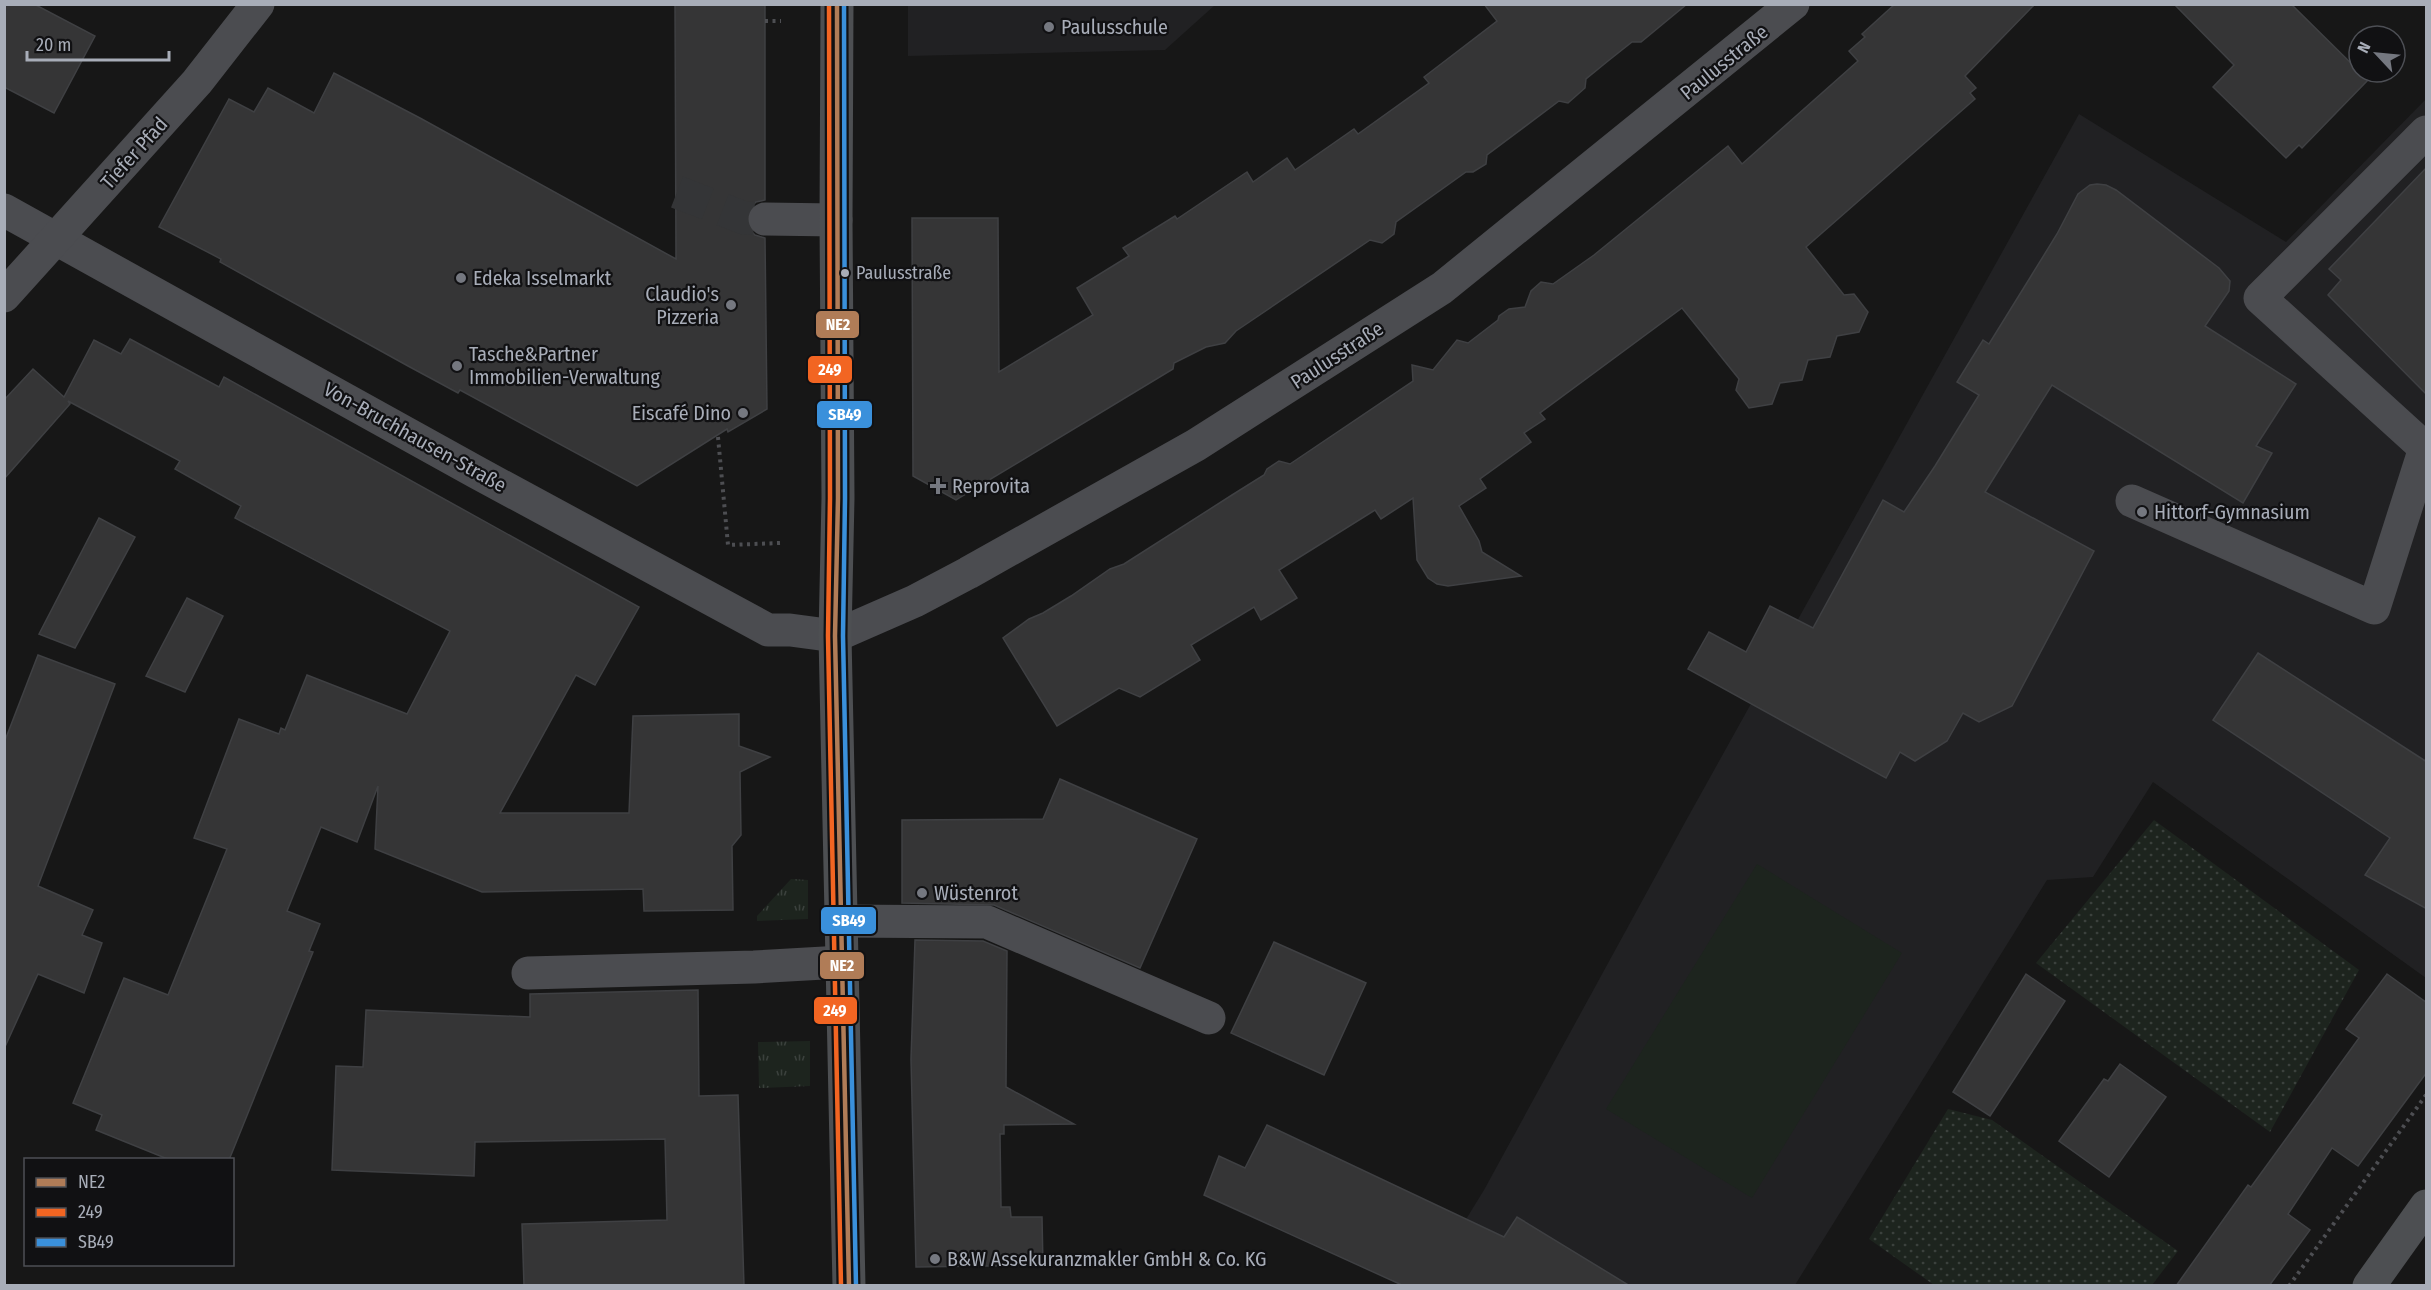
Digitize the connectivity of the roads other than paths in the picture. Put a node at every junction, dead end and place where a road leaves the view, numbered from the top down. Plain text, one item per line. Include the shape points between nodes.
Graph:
1 (258, 4) edge
2 (837, 4) edge
3 (1793, 4) edge
4 (2427, 132) edge
5 (4, 210) edge
6 (765, 219) tunnel mouth
7 (836, 220) junction
8 (58, 238) junction
9 (4, 296) edge
10 (2132, 501) dead end
11 (835, 636) junction
12 (841, 921) junction
13 (842, 962) junction
14 (528, 973) dead end
15 (1209, 1018) dead end
16 (2427, 1206) edge
17 (849, 1286) edge
18 (2369, 1286) edge

1 - 8 street, Tiefer Pfad via 197,82
2 - 7 main road
3 - 11 street, Paulusstraße via 1442,288 1196,445 933,592
4 - 10 street via 2260,298 2425,448 2374,608
5 - 8 street, Von-Bruchhausen-Straße
6 - 7 street
7 - 11 main road
8 - 9 street, Tiefer Pfad
8 - 11 street, Von-Bruchhausen-Straße via 768,630
11 - 12 main road
12 - 13 main road
12 - 15 street via 987,922
13 - 14 street
13 - 17 main road
16 - 18 main road

